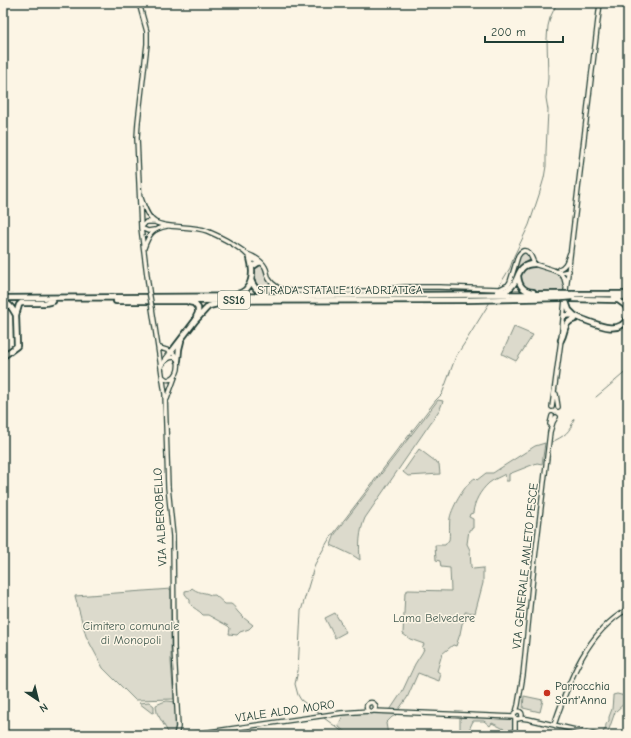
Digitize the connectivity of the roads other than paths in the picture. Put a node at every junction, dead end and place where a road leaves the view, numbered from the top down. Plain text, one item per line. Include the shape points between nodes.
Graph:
1 (138, 3) edge
2 (600, 3) edge
3 (139, 194) junction
4 (155, 222) junction
5 (170, 225) junction
6 (141, 228) junction
7 (154, 230) junction
8 (144, 249) junction
9 (572, 249) junction
10 (248, 256) junction
11 (261, 264) junction
12 (534, 264) junction
13 (252, 267) junction
14 (559, 271) junction
15 (569, 271) junction
16 (518, 275) junction
17 (251, 280) junction
18 (567, 290) junction
19 (628, 294) edge
20 (432, 295) junction
21 (276, 296) junction
22 (562, 296) junction
23 (572, 296) junction
24 (224, 297) junction
25 (628, 297) edge
26 (184, 300) junction
27 (234, 300) junction
28 (3, 301) edge
29 (53, 301) junction
30 (628, 310) edge
31 (16, 315) junction
32 (564, 316) junction
33 (575, 317) junction
34 (628, 318) edge
35 (195, 321) junction
36 (182, 339) junction
37 (561, 340) junction
38 (158, 347) junction
39 (172, 352) junction
40 (5, 355) dead end
41 (166, 359) junction
42 (178, 359) junction
43 (161, 367) junction
44 (176, 375) junction
45 (162, 376) junction
46 (555, 388) junction
47 (165, 402) junction
48 (552, 407) dead end
49 (558, 407) dead end
50 (554, 416) dead end
51 (628, 609) edge
52 (518, 703) junction
53 (375, 705) junction
54 (367, 706) junction
55 (374, 710) junction
56 (356, 711) junction
57 (369, 711) junction
58 (387, 711) junction
59 (515, 712) junction
60 (521, 713) junction
61 (506, 716) junction
62 (517, 718) junction
63 (528, 719) junction
64 (554, 725) junction
65 (190, 734) edge
66 (179, 735) edge
67 (515, 735) edge
68 (597, 735) edge

1 - 3 main road, VIA ALBEROBELLO via 147,32 137,138
2 - 9 main road
3 - 4 main road via 145,209
3 - 6 main road, VIA ALBEROBELLO
4 - 5 main road
4 - 6 main road via 146,222
5 - 7 main road
5 - 10 main road via 206,230
6 - 7 main road
6 - 8 main road, VIA ALBEROBELLO
7 - 8 main road via 148,236
8 - 38 main road, VIA ALBEROBELLO, bridge
9 - 14 main road via 566,265
9 - 15 main road
10 - 11 main road
10 - 13 highway
11 - 12 main road via 266,268 270,280 283,290 371,291 405,287 500,289 510,282 520,253 524,251 530,254
11 - 13 highway
12 - 14 main road
12 - 16 highway via 526,265
13 - 17 highway
14 - 15 main road
14 - 18 main road
15 - 18 main road
16 - 20 highway via 514,284 505,292
16 - 22 highway via 524,290
17 - 21 highway via 257,291
17 - 24 highway via 245,292
18 - 22 main road
19 - 23 highway, STRADA STATALE 16 ADRIATICA / SS16
20 - 21 highway, STRADA STATALE 16 ADRIATICA / SS16
20 - 22 highway, STRADA STATALE 16 ADRIATICA / SS16
21 - 24 highway, STRADA STATALE 16 ADRIATICA / SS16
22 - 23 highway, STRADA STATALE 16 ADRIATICA / SS16, bridge
22 - 27 highway, STRADA STATALE 16 ADRIATICA / SS16 via 465,300
22 - 32 main road
22 - 33 highway
23 - 25 highway, STRADA STATALE 16 ADRIATICA / SS16
23 - 30 highway via 615,299 625,304
24 - 28 highway, STRADA STATALE 16 ADRIATICA / SS16
26 - 27 highway, STRADA STATALE 16 ADRIATICA / SS16
26 - 29 highway, STRADA STATALE 16 ADRIATICA / SS16
26 - 35 highway via 197,306
27 - 35 highway via 209,306
28 - 29 highway, STRADA STATALE 16 ADRIATICA / SS16
28 - 31 highway
29 - 31 highway via 21,303
31 - 40 highway via 17,346
32 - 33 highway via 571,319
32 - 37 main road
33 - 34 highway via 615,328 622,326
33 - 37 highway via 567,323
35 - 36 highway
36 - 39 highway
36 - 42 highway
37 - 46 main road
38 - 39 main road
38 - 43 main road, VIA ALBEROBELLO
39 - 41 highway
39 - 42 main road
41 - 42 main road
41 - 43 main road
42 - 44 main road via 179,368
43 - 45 main road, VIA ALBEROBELLO
44 - 45 main road via 169,380
44 - 47 main road
45 - 47 main road, VIA ALBEROBELLO
46 - 48 main road
46 - 49 main road
47 - 66 main road, VIA ALBEROBELLO via 168,487 173,536 174,647
50 - 52 main road, VIA GENERALE AMLETO PESCE via 550,422
51 - 64 main road via 607,624 591,642 574,674
52 - 59 main road, VIA GENERALE AMLETO PESCE
52 - 60 main road, VIA GENERALE AMLETO PESCE
53 - 54 main road via 369,703
53 - 55 main road
53 - 58 main road
54 - 56 main road, VIALE ALDO MORO
54 - 57 main road
55 - 57 main road
55 - 58 main road
56 - 57 main road, VIALE ALDO MORO
56 - 65 main road, VIALE ALDO MORO
58 - 61 main road
59 - 60 main road
59 - 61 main road
59 - 62 main road
60 - 62 main road via 522,716
60 - 63 main road
61 - 62 main road
62 - 63 main road
62 - 67 main road
63 - 64 main road
64 - 68 main road
65 - 66 main road, VIALE ALDO MORO

